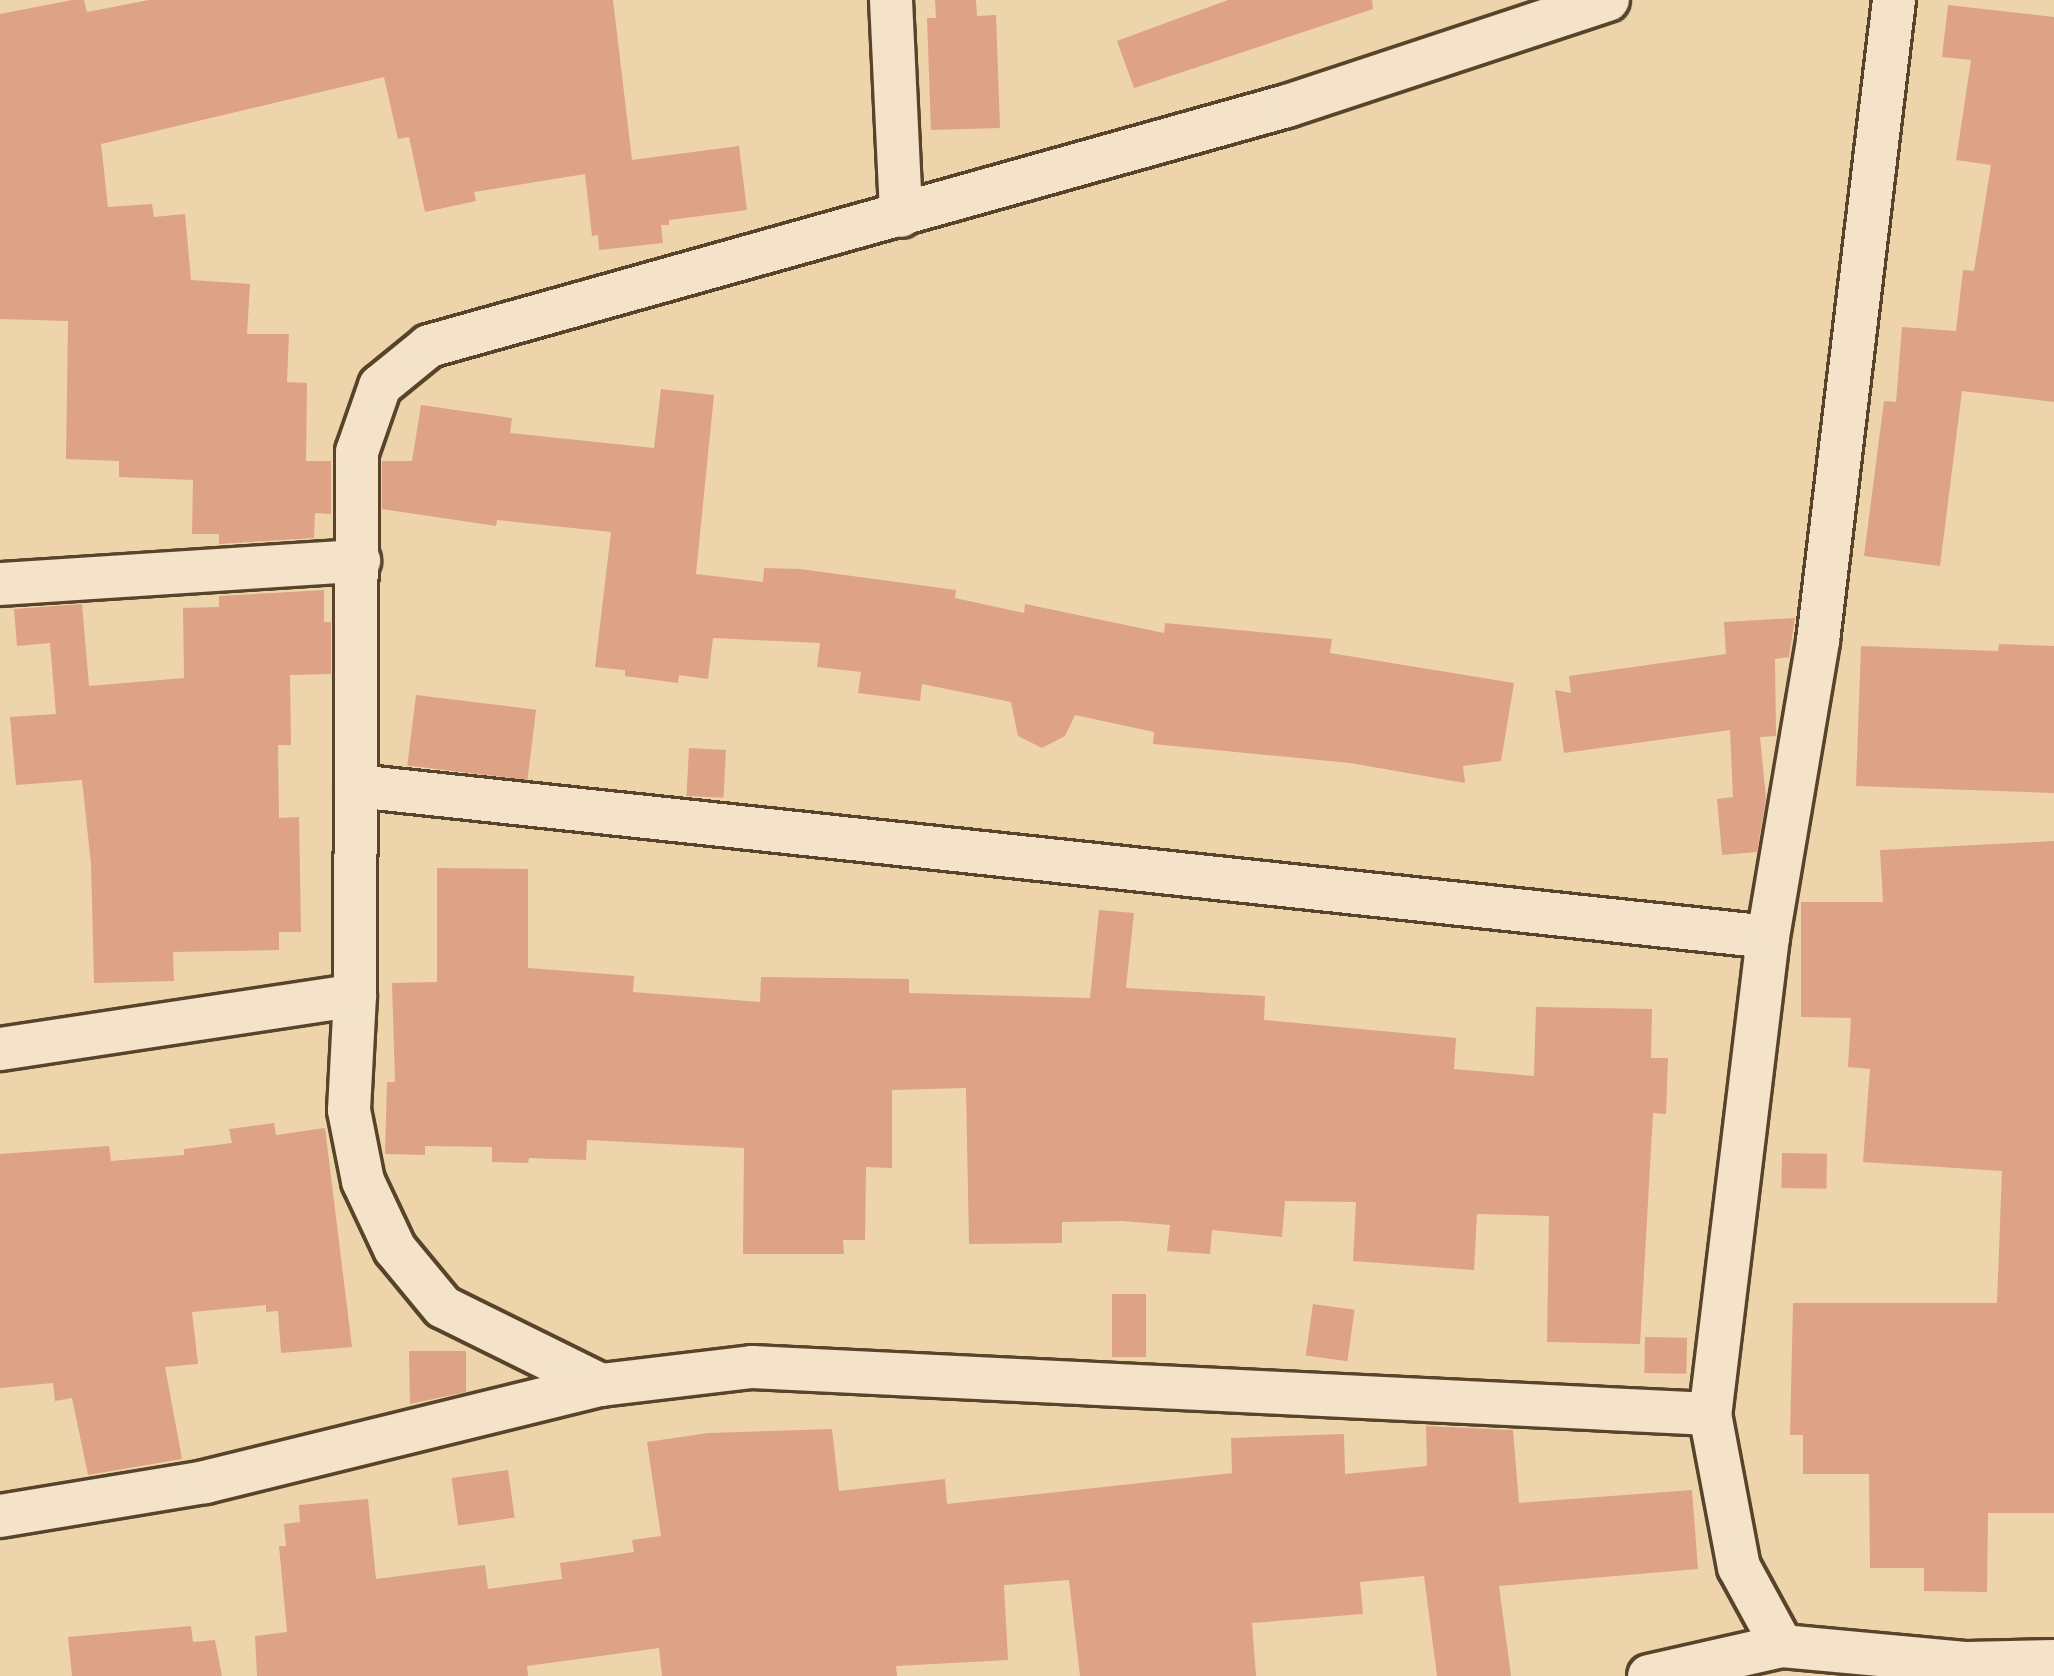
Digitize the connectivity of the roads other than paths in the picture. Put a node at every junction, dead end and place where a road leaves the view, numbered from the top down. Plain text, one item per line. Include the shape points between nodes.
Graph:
1 (891, 0) edge
2 (1608, 0) edge
3 (1894, 0) edge
4 (902, 216) junction
5 (359, 561) junction
6 (0, 584) edge
7 (356, 786) junction
8 (1768, 937) junction
9 (355, 994) junction
10 (0, 1049) edge
11 (601, 1385) junction
12 (1710, 1414) junction
13 (0, 1516) edge
14 (1782, 1646) junction
15 (2054, 1661) edge
16 (1967, 1670) edge
17 (1649, 1676) edge

1 - 4 street
2 - 4 street via 1308,100
3 - 8 street via 1818,641
4 - 5 street via 429,346 380,386 357,452
5 - 6 street
5 - 7 street
7 - 8 street
7 - 9 street
8 - 12 street
9 - 10 street
9 - 11 street via 349,1110 363,1181 395,1249 443,1307
11 - 12 street via 752,1367
11 - 13 street via 206,1482
12 - 14 street via 1739,1567
14 - 16 street
14 - 17 street
15 - 16 street

